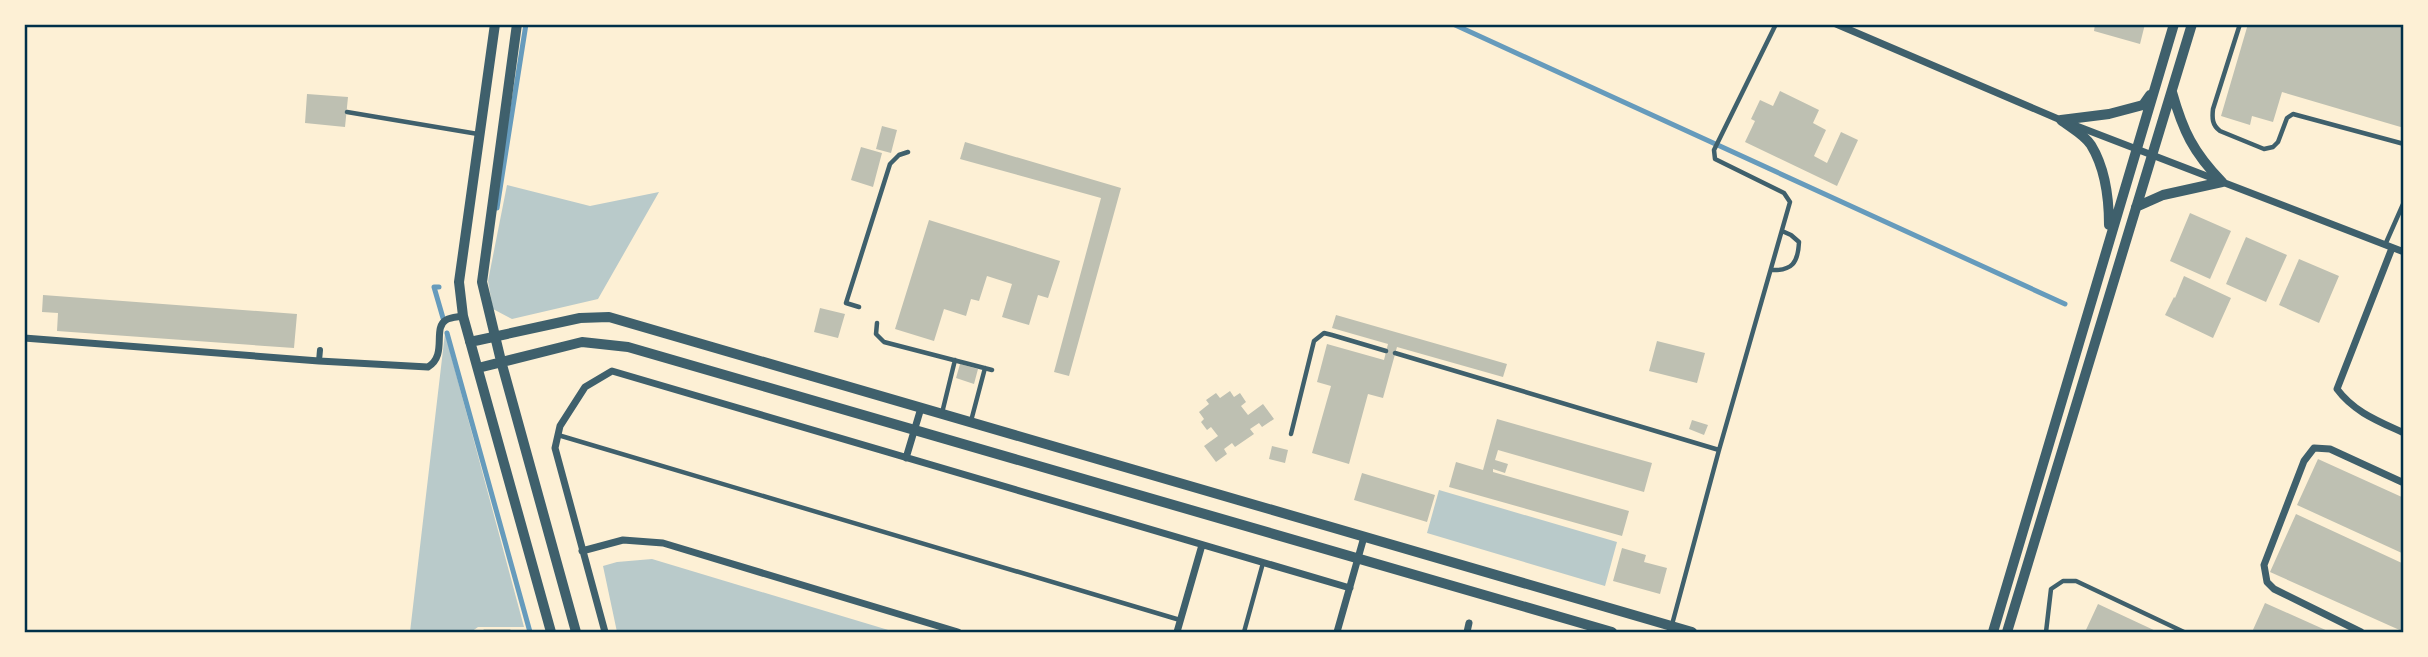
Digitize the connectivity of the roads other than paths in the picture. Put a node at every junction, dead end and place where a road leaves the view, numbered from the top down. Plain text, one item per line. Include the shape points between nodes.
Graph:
1 (495, 24) edge
2 (517, 24) edge
3 (1776, 24) edge
4 (1836, 24) edge
5 (2174, 24) edge
6 (2192, 24) edge
7 (2240, 24) edge
8 (2154, 89) junction
9 (2172, 92) junction
10 (347, 112) dead end
11 (2062, 121) junction
12 (478, 134) junction
13 (2403, 144) edge
14 (2135, 149) junction
15 (908, 152) dead end
16 (2152, 156) junction
17 (2222, 182) junction
18 (2403, 202) edge
19 (2136, 207) junction
20 (1782, 231) junction
21 (2108, 242) junction
22 (2388, 246) junction
23 (2403, 252) edge
24 (1770, 270) junction
25 (859, 307) dead end
26 (463, 316) junction
27 (877, 323) dead end
28 (495, 337) junction
29 (24, 338) edge
30 (470, 342) junction
31 (320, 350) dead end
32 (1386, 351) dead end
33 (1395, 354) dead end
34 (955, 360) junction
35 (319, 361) junction
36 (501, 361) junction
37 (478, 368) junction
38 (985, 368) junction
39 (992, 370) dead end
40 (921, 408) junction
41 (942, 414) junction
42 (971, 423) junction
43 (914, 430) junction
44 (2403, 433) edge
45 (1291, 434) dead end
46 (558, 435) junction
47 (1719, 450) junction
48 (906, 458) junction
49 (2403, 483) edge
50 (1364, 537) junction
51 (1202, 545) junction
52 (582, 551) junction
53 (1358, 559) junction
54 (1263, 563) junction
55 (1350, 588) junction
56 (1180, 620) junction
57 (1469, 623) dead end
58 (1671, 629) edge
59 (484, 632) edge
60 (510, 632) edge
61 (551, 632) edge
62 (576, 632) edge
63 (605, 632) edge
64 (958, 632) edge
65 (1177, 632) edge
66 (1244, 632) edge
67 (1337, 632) edge
68 (1466, 632) edge
69 (1612, 632) edge
70 (1692, 632) edge
71 (1993, 632) edge
72 (2007, 632) edge
73 (2046, 632) edge
74 (2184, 632) edge
75 (2361, 632) edge

1 - 12 street
2 - 28 street via 482,282
3 - 20 lane via 1714,150 1720,163 1784,193 1790,202
4 - 11 street
5 - 8 street
6 - 9 street
7 - 13 lane via 2213,109 2212,118 2220,131 2264,149 2273,147 2293,114
8 - 11 street via 2143,105
8 - 14 street
9 - 16 street
9 - 17 street via 2181,123 2201,161
10 - 12 lane
11 - 14 street
11 - 21 street via 2090,143 2101,168 2109,202
12 - 26 street via 459,282
14 - 16 street
14 - 21 street
15 - 25 lane via 890,164 846,303
16 - 17 street
16 - 19 street
17 - 19 street via 2163,195
17 - 22 street
18 - 22 lane
19 - 72 street
20 - 24 lane
20 - 24 lane via 1799,242 1798,254 1784,271
21 - 71 street
22 - 23 street
22 - 44 street via 2337,389 2363,414
24 - 47 lane
26 - 30 street
26 - 35 street via 442,325 439,354 428,367
27 - 34 lane via 876,334 884,342
28 - 30 street
28 - 36 street
28 - 40 street via 580,318 610,317
29 - 35 street
30 - 37 street
31 - 35 street
32 - 45 lane via 1324,333 1318,337
33 - 47 lane
34 - 38 lane
34 - 41 lane
36 - 37 street
36 - 43 street via 582,342 628,347
36 - 62 street
37 - 61 street
38 - 39 lane
38 - 42 lane
40 - 41 street
40 - 43 street
41 - 42 street
42 - 50 street
43 - 48 street
43 - 53 street
46 - 48 street via 585,387 612,371
46 - 52 street via 555,448
46 - 56 lane
47 - 58 lane
48 - 51 street
49 - 75 street via 2330,449 2314,448 2304,461 2264,565 2267,582 2274,589
50 - 53 street
50 - 58 street
51 - 54 street
51 - 56 street
52 - 63 street
52 - 64 street via 623,540 663,543
53 - 55 street
53 - 69 street
54 - 55 street
54 - 66 lane
55 - 67 street
56 - 65 street
57 - 68 street
58 - 70 street
59 - 60 lane
73 - 74 lane via 2051,589 2063,581 2076,581

